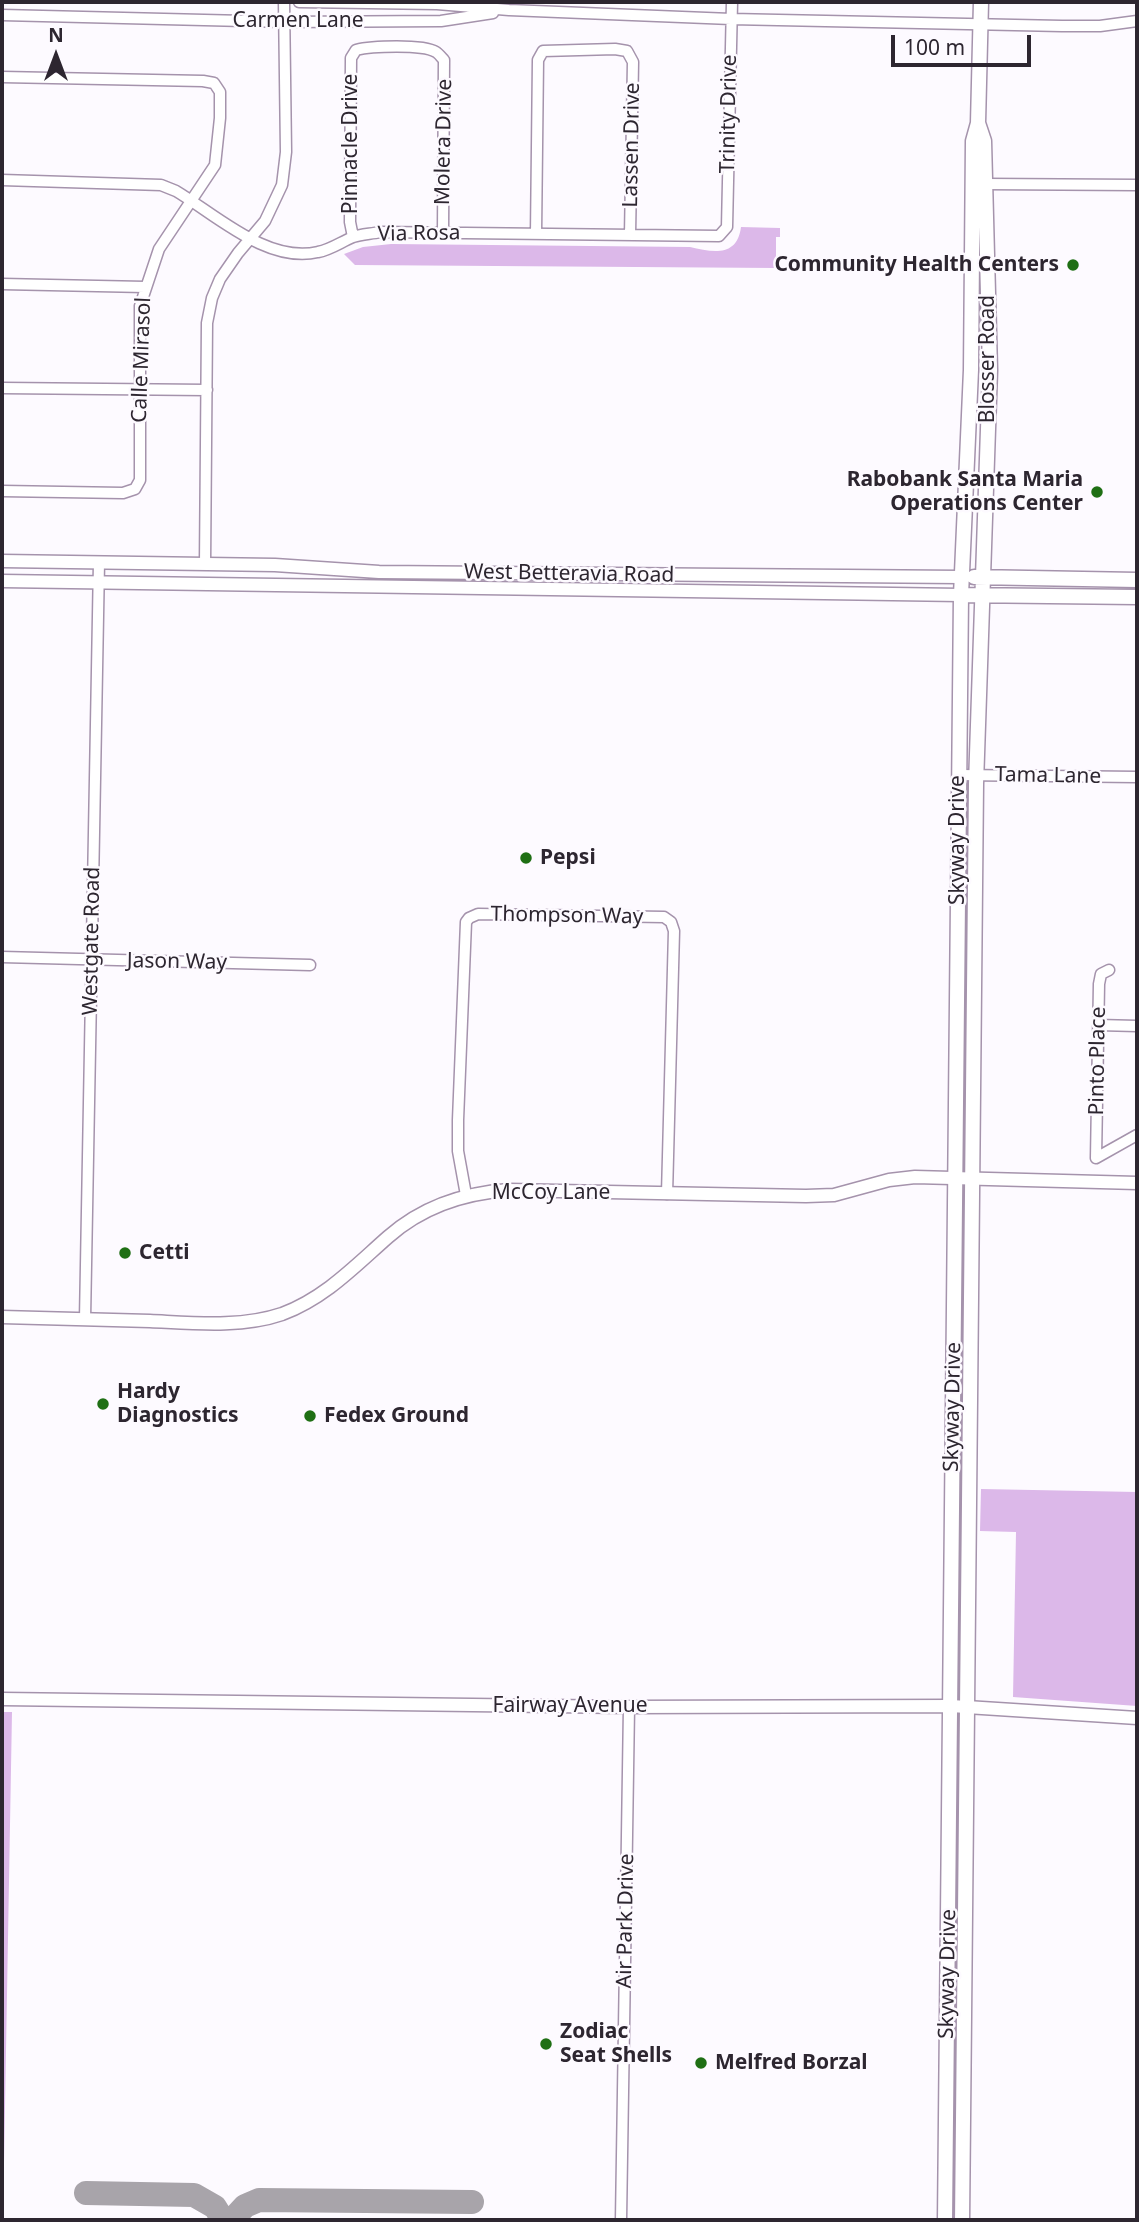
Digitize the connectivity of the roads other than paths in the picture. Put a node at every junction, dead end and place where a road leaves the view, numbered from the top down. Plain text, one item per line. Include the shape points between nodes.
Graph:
1 (284, 2) edge
2 (299, 2) edge
3 (732, 2) edge
4 (981, 2) edge
5 (509, 10) junction
6 (2, 15) edge
7 (731, 19) junction
8 (1137, 21) edge
9 (285, 22) junction
10 (981, 24) junction
11 (397, 48) joint
12 (2, 77) edge
13 (978, 123) junction
14 (2, 180) edge
15 (985, 184) junction
16 (1137, 185) edge
17 (192, 200) junction
18 (727, 226) joint
19 (443, 233) junction
20 (536, 234) junction
21 (630, 235) junction
22 (353, 237) junction
23 (250, 239) junction
24 (2, 284) edge
25 (145, 287) junction
26 (2, 388) edge
27 (140, 389) junction
28 (207, 390) junction
29 (2, 491) edge
30 (2, 561) edge
31 (99, 562) junction
32 (205, 564) junction
33 (961, 577) junction
34 (982, 577) junction
35 (1137, 580) edge
36 (2, 581) edge
37 (99, 583) junction
38 (961, 595) junction
39 (981, 595) junction
40 (1137, 597) edge
41 (958, 775) junction
42 (976, 775) junction
43 (1137, 777) edge
44 (2, 957) edge
45 (92, 960) junction
46 (310, 965) dead end
47 (1108, 970) dead end
48 (1098, 1025) junction
49 (1137, 1026) edge
50 (1137, 1135) edge
51 (956, 1178) junction
52 (972, 1179) junction
53 (1137, 1183) edge
54 (667, 1194) junction
55 (466, 1195) junction
56 (2, 1317) edge
57 (85, 1319) junction
58 (2, 1699) edge
59 (951, 1706) junction
60 (629, 1707) junction
61 (967, 1707) junction
62 (1137, 1718) edge
63 (621, 2220) edge
64 (945, 2220) edge
65 (962, 2220) edge

1 - 9 street
2 - 5 street, Carmen Lane
3 - 7 street, Trinity Drive
4 - 10 main road, Blosser Road
5 - 7 street, Carmen Lane
5 - 9 street, Carmen Lane via 441,21
6 - 9 street, Carmen Lane
7 - 10 street, Carmen Lane
7 - 18 street, Trinity Drive
8 - 10 street, Carmen Lane via 1100,26
9 - 23 street via 282,185 265,221
10 - 13 main road, Blosser Road
11 - 19 street, Molera Drive via 425,48 444,60
11 - 22 street, Pinnacle Drive via 367,47 356,50 351,58
12 - 17 street, Calle Mirasol via 214,83 220,92 219,145 215,165
13 - 15 main road, Blosser Road via 984,141
13 - 33 main road, Blosser Road via 973,141 971,370
14 - 17 street, Via Rosa via 142,183 161,185
15 - 16 street
15 - 34 main road, Blosser Road via 990,370
17 - 23 street, Via Rosa
17 - 25 street, Calle Mirasol via 159,250
18 - 21 street, Via Rosa via 719,236
19 - 20 street, Via Rosa
19 - 22 street, Via Rosa via 380,232
20 - 21 street, Via Rosa
20 - 21 street, Lassen Drive via 538,60 543,51 627,51 633,62
22 - 23 street, Via Rosa via 318,253 300,254
23 - 28 street via 220,279 212,298 207,323
24 - 25 street
25 - 27 street, Calle Mirasol via 140,306
26 - 27 street
27 - 28 street
27 - 29 street, Calle Mirasol via 140,480 135,489 123,493
28 - 32 street
30 - 31 street, West Betteravia Road
31 - 32 street, West Betteravia Road
31 - 37 street, Westgate Road
32 - 33 street, West Betteravia Road via 379,572
33 - 34 main road, West Betteravia Road
33 - 38 main road, Blosser Road
34 - 35 main road, West Betteravia Road
34 - 39 main road, Blosser Road
36 - 37 street, West Betteravia Road
37 - 38 street, West Betteravia Road
37 - 45 street, Westgate Road
38 - 39 main road, West Betteravia Road
38 - 41 main road, Skyway Drive
39 - 40 main road, West Betteravia Road
39 - 42 main road, Skyway Drive
41 - 42 street, Tama Lane
41 - 51 main road, Skyway Drive
42 - 43 street, Tama Lane
42 - 52 main road, Skyway Drive
44 - 45 street, Jason Way
45 - 46 street, Jason Way
45 - 57 street, Westgate Road
47 - 48 street, Pinto Place via 1099,978
48 - 49 street
48 - 50 street, Pinto Place via 1096,1158
51 - 52 street, McCoy Lane
51 - 54 street, McCoy Lane via 889,1180 834,1195
51 - 59 main road, Skyway Drive
52 - 53 street, McCoy Lane
52 - 61 main road, Skyway Drive
54 - 55 street, McCoy Lane via 509,1190
54 - 55 street, Thompson Way via 671,922 664,917 478,914 466,922 464,962 458,1152
55 - 57 street, McCoy Lane via 404,1224 325,1292 280,1314 229,1322
56 - 57 street, McCoy Lane
58 - 60 street, Fairway Avenue
59 - 60 street, Fairway Avenue
59 - 61 street, Fairway Avenue
59 - 64 main road, Skyway Drive
60 - 63 street, Air Park Drive
61 - 62 street, Fairway Avenue
61 - 65 main road, Skyway Drive

